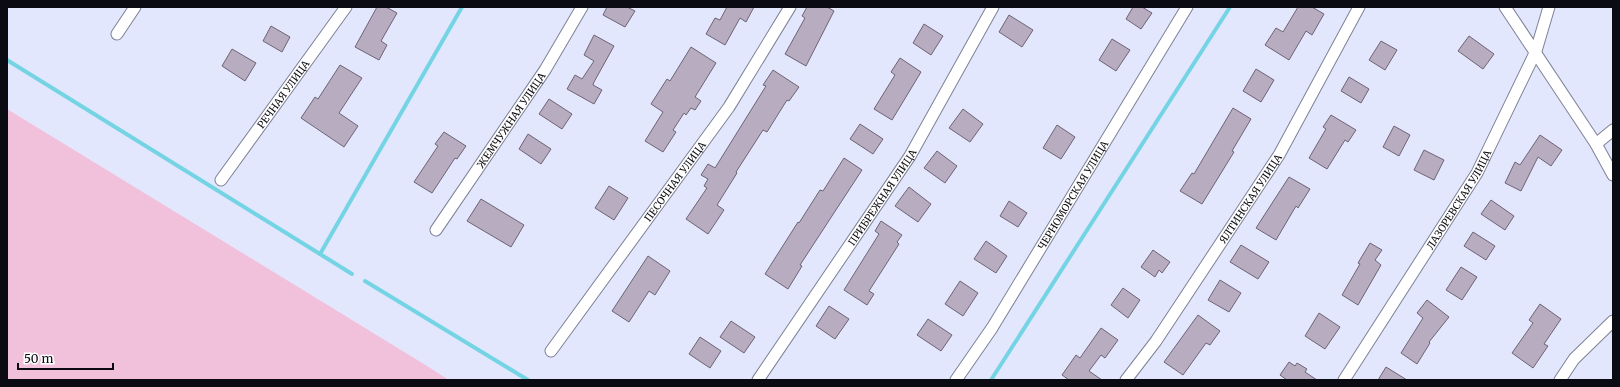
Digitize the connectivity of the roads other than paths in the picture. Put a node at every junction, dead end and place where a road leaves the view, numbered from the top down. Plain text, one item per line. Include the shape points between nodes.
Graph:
1 (135, 7) edge
2 (346, 7) edge
3 (582, 7) edge
4 (790, 7) edge
5 (993, 7) edge
6 (1187, 7) edge
7 (1359, 7) edge
8 (1504, 7) edge
9 (1549, 7) edge
10 (116, 34) dead end
11 (1536, 51) junction
12 (1613, 130) edge
13 (1596, 144) junction
14 (1613, 175) edge
15 (221, 180) dead end
16 (436, 230) dead end
17 (1613, 321) edge
18 (551, 351) dead end
19 (758, 380) edge
20 (956, 380) edge
21 (1126, 380) edge
22 (1344, 380) edge
23 (1560, 380) edge

1 - 10 street
2 - 15 street, РЕЧНАЯ УЛИЦА
3 - 16 street, ЖЕМЧУЖНАЯ УЛИЦА via 545,70
4 - 18 street, ПЕСОЧНАЯ УЛИЦА via 729,106
5 - 19 street, ПРИБРЕЖНАЯ УЛИЦА via 910,156
6 - 20 street, ЧЕРНОМОРСКАЯ УЛИЦА via 992,328
7 - 21 street, ЯЛТИНСКАЯ УЛИЦА via 1279,155 1156,342
8 - 11 street
9 - 11 street, ЛАЗОРЕВСКАЯ УЛИЦА
11 - 13 street
11 - 22 street, ЛАЗОРЕВСКАЯ УЛИЦА via 1477,173
12 - 13 street
13 - 14 street
17 - 23 street via 1574,359

